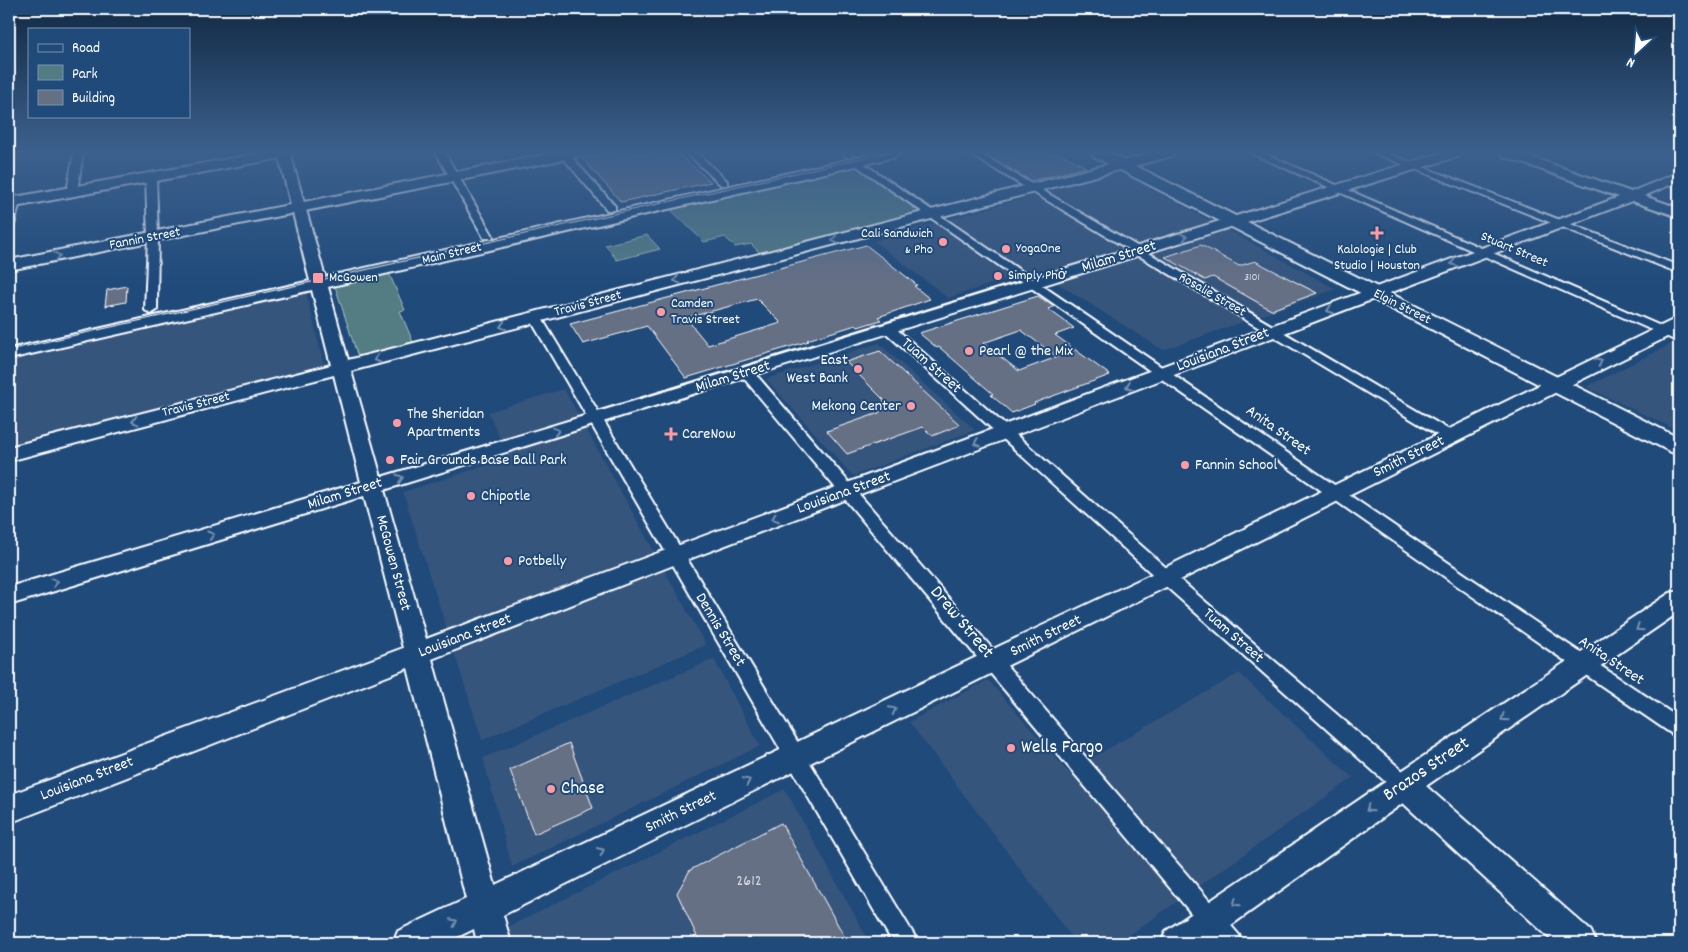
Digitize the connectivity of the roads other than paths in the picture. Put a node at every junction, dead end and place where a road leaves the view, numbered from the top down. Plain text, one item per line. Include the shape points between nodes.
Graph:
1 (37, 197) edge
2 (152, 197) edge
3 (296, 197) edge
4 (352, 197) edge
5 (466, 197) edge
6 (603, 197) edge
7 (659, 197) edge
8 (672, 197) edge
9 (910, 197) edge
10 (996, 197) edge
11 (1048, 197) edge
12 (1186, 197) edge
13 (1314, 197) edge
14 (1355, 197) edge
15 (1490, 197) edge
16 (1630, 197) edge
17 (1632, 197) edge
18 (12, 202) edge
19 (299, 208) junction
20 (611, 208) junction
21 (1679, 213) edge
22 (933, 214) junction
23 (1234, 222) junction
24 (1558, 224) junction
25 (9, 225) edge
26 (488, 236) junction
27 (153, 238) junction
28 (1137, 251) junction
29 (1482, 252) junction
30 (9, 265) edge
31 (1679, 270) edge
32 (318, 279) junction
33 (1033, 283) junction
34 (1376, 293) junction
35 (151, 310) junction
36 (536, 317) junction
37 (888, 328) junction
38 (1272, 331) junction
39 (1674, 331) edge
40 (9, 342) edge
41 (9, 354) edge
42 (342, 368) junction
43 (747, 373) junction
44 (1164, 374) junction
45 (1555, 384) junction
46 (596, 420) junction
47 (1005, 432) junction
48 (1452, 437) junction
49 (1679, 447) edge
50 (9, 454) edge
51 (373, 486) junction
52 (848, 492) junction
53 (1336, 493) junction
54 (676, 555) junction
55 (1166, 577) junction
56 (9, 596) edge
57 (1679, 600) edge
58 (418, 654) junction
59 (993, 661) junction
60 (1586, 664) junction
61 (1679, 728) edge
62 (796, 758) junction
63 (1404, 785) junction
64 (9, 809) edge
65 (484, 907) junction
66 (1212, 920) junction
67 (410, 943) edge
68 (494, 943) edge
69 (906, 943) edge
70 (1178, 943) edge
71 (1231, 943) edge
72 (1579, 943) edge

1 - 18 main road
2 - 27 street
3 - 19 main road, McGowen Street
4 - 19 main road, Fannin Street
5 - 26 street
6 - 20 street
7 - 20 main road, Main Street
8 - 32 main road, Main Street
9 - 22 street, Anita Street
10 - 22 main road, Travis Street
11 - 28 street, Rosalie Street
12 - 23 main road, Elgin Street
13 - 23 main road, Milam Street
14 - 29 street, Stuart Street
15 - 24 street
16 - 24 main road, Louisiana Street
17 - 21 main road
18 - 25 street
19 - 27 main road, Fannin Street
19 - 32 main road, McGowen Street
20 - 26 main road, Main Street
22 - 33 street, Anita Street
22 -> 36 main road, Travis Street
28 -> 23 main road, Milam Street
23 - 34 main road, Elgin Street
24 - 29 main road, Louisiana Street
24 - 31 street
26 - 32 main road, Main Street
30 -> 27 main road, Fannin Street
27 - 35 street
28 - 33 main road, Milam Street
28 - 38 street, Rosalie Street
29 -> 34 main road, Louisiana Street
29 - 39 street, Stuart Street
32 - 35 main road, Main Street
32 - 41 main road, Main Street
32 - 42 main road, McGowen Street
33 - 37 main road, Milam Street
33 - 44 street, Anita Street
34 -> 38 main road, Louisiana Street
34 - 45 main road, Elgin Street
35 - 40 main road, Main Street
36 -> 42 main road, Travis Street
36 - 46 street, Dennis Street
37 - 43 main road, Milam Street
37 - 47 street, Tuam Street
38 - 44 main road, Louisiana Street
38 - 48 street, Rosalie Street
45 -> 39 main road, Smith Street
42 -> 50 main road, Travis Street
42 - 51 main road, McGowen Street
43 - 46 main road, Milam Street
43 - 52 street, Drew Street
44 -> 47 main road, Louisiana Street
44 - 53 street, Anita Street
45 - 48 main road, Smith Street
45 - 49 main road, Elgin Street
51 -> 46 main road, Milam Street
46 - 54 street, Dennis Street
47 -> 52 main road, Louisiana Street
47 - 55 street, Tuam Street
48 - 53 main road, Smith Street
56 -> 51 main road, Milam Street
51 - 58 main road, McGowen Street
52 -> 54 main road, Louisiana Street
52 - 59 street, Drew Street
53 - 55 main road, Smith Street
53 - 60 street, Anita Street
54 - 58 main road, Louisiana Street
54 - 62 street, Dennis Street
55 - 59 main road, Smith Street
55 - 63 street, Tuam Street
57 -> 60 main road, Brazos Street
58 - 64 main road, Louisiana Street
58 - 65 main road, McGowen Street
62 -> 59 main road, Smith Street
59 - 66 street, Drew Street
60 - 61 street, Anita Street
60 -> 63 main road, Brazos Street
65 -> 62 main road, Smith Street
62 - 69 street, Dennis Street
63 -> 66 main road, Brazos Street
63 - 72 main road, Tuam Street
67 -> 65 main road, Smith Street
65 - 68 main road, McGowen Street
66 - 70 main road, Brazos Street
66 - 71 street, Drew Street

